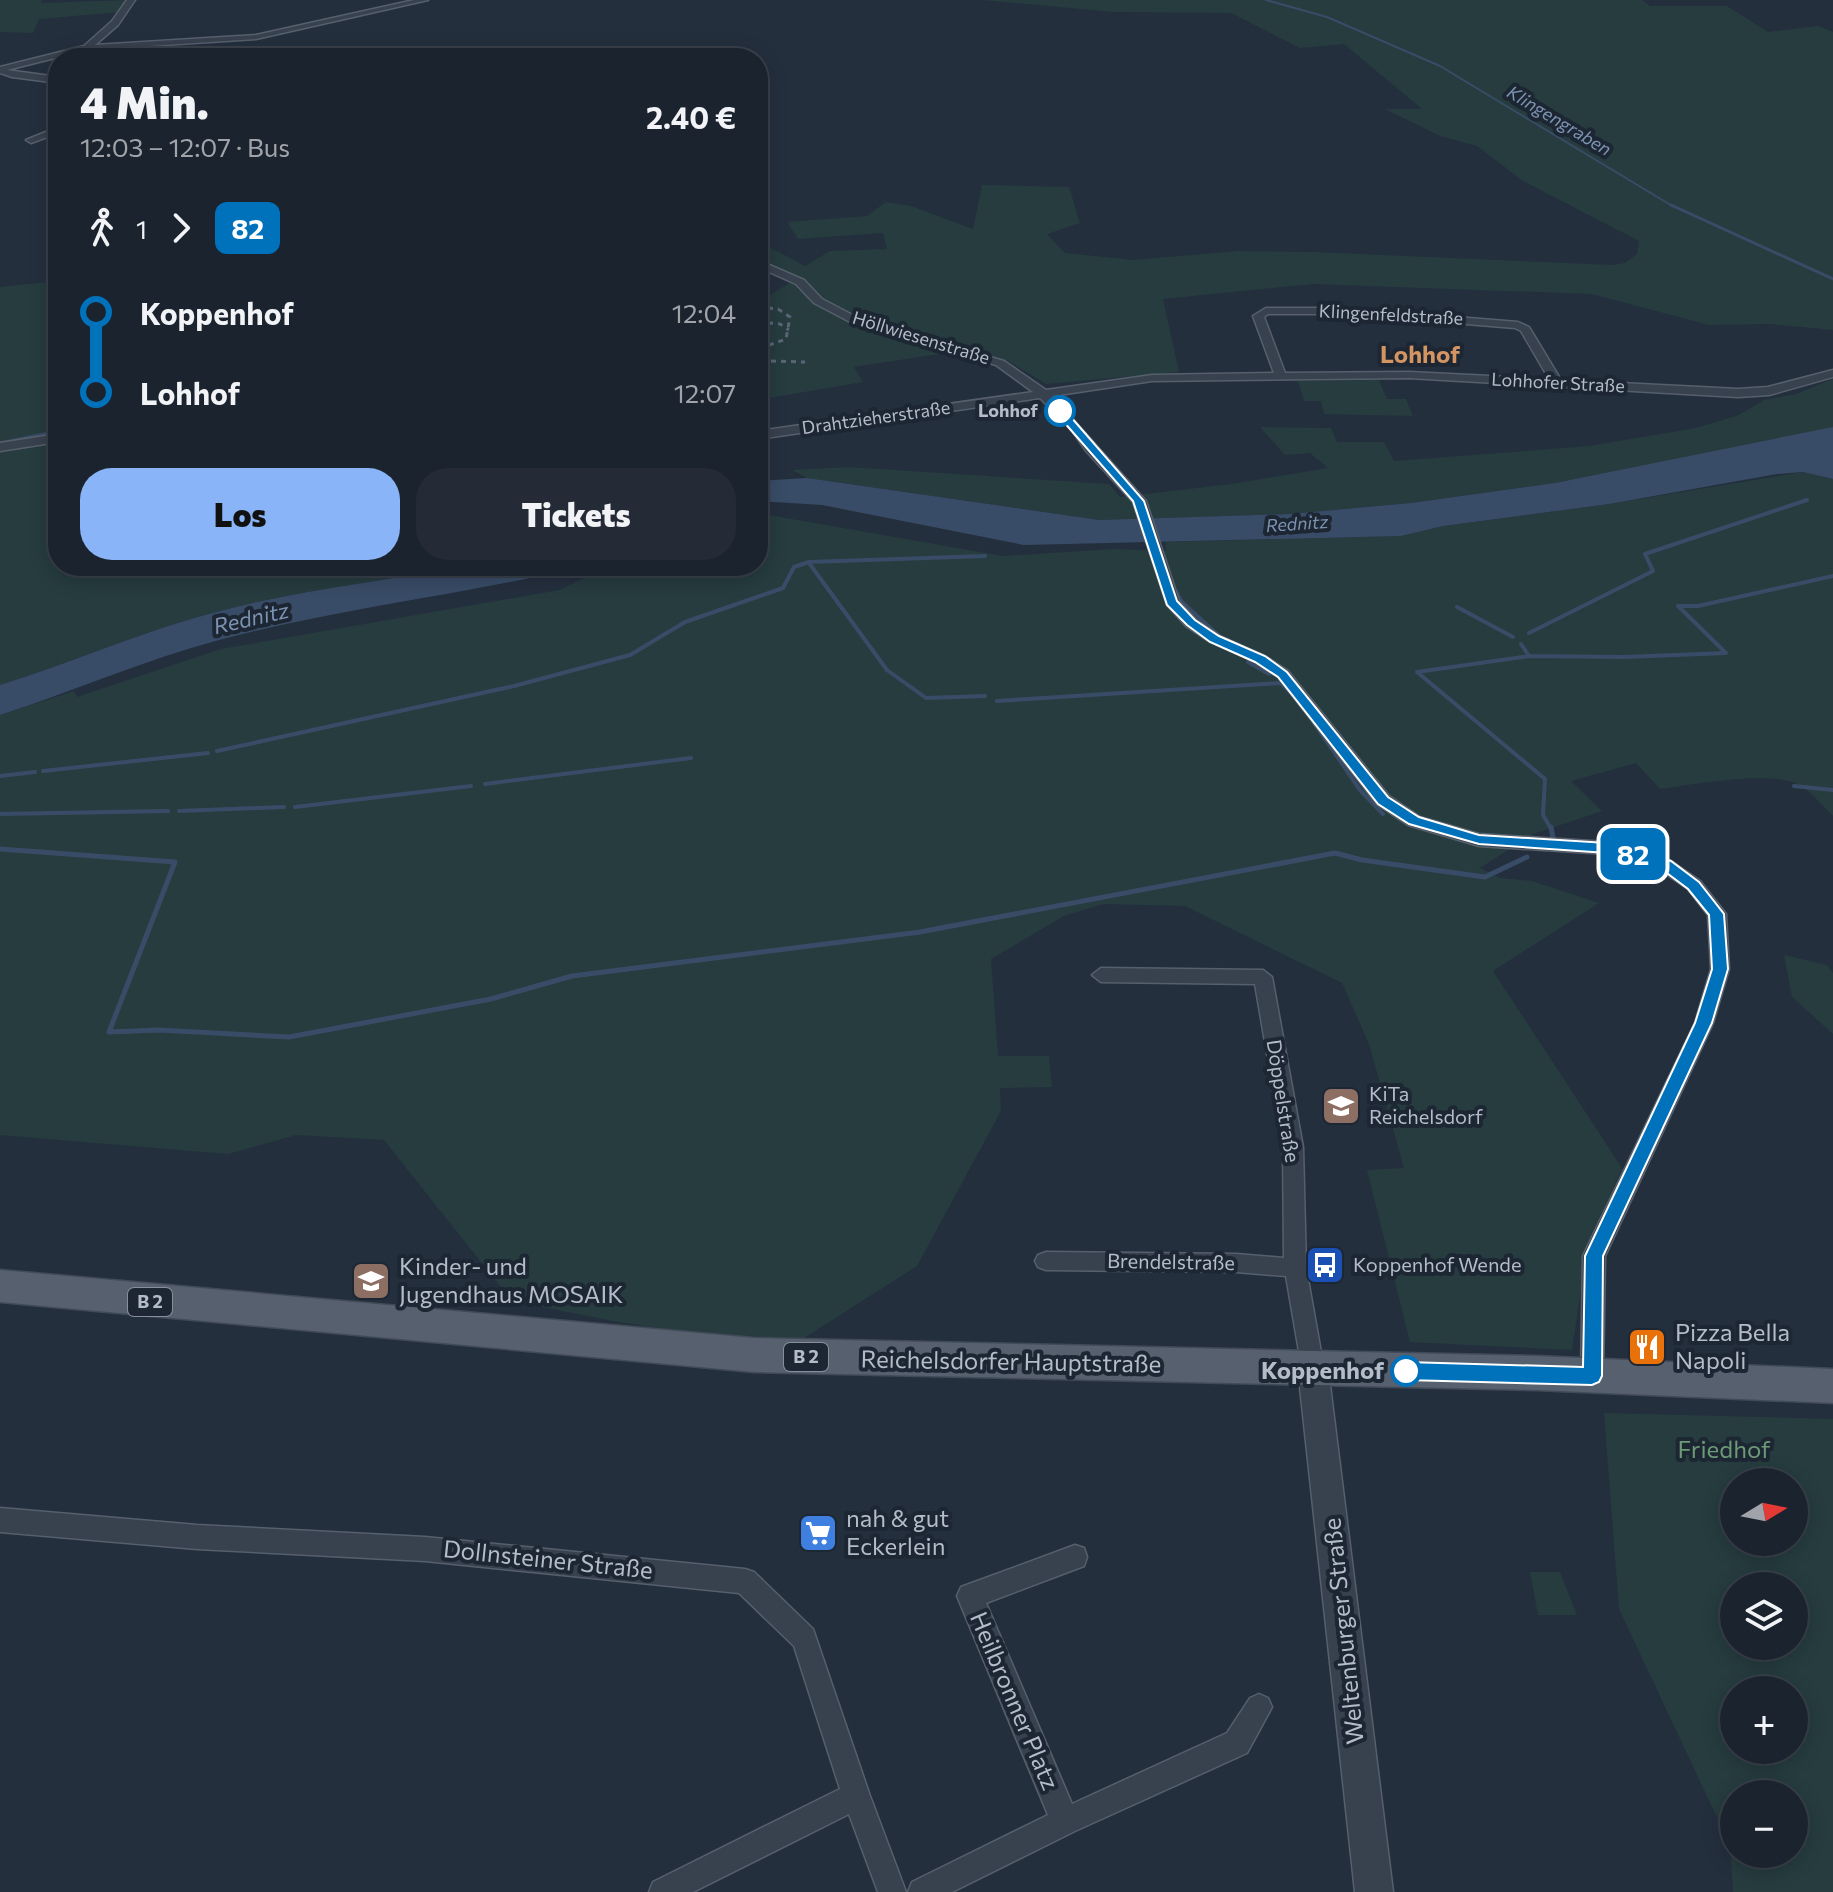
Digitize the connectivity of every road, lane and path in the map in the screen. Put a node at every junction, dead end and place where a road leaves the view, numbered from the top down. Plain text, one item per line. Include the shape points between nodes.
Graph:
1 (131, 0) edge
2 (424, 0) edge
3 (87, 48) joint
4 (48, 58) edge
5 (0, 70) edge
6 (48, 79) edge
7 (48, 134) edge
8 (31, 140) dead end
9 (768, 268) edge
10 (1833, 373) edge
11 (1281, 377) junction
12 (1558, 384) junction
13 (1041, 392) junction
14 (768, 433) edge
15 (48, 440) edge
16 (0, 447) edge
17 (1101, 975) dead end
18 (1046, 1261) dead end
19 (1295, 1268) junction
20 (0, 1286) edge
21 (1313, 1369) junction
22 (1592, 1376) junction
23 (1833, 1386) edge
24 (0, 1520) edge
25 (1075, 1557) dead end
26 (1259, 1707) dead end
27 (856, 1796) junction
28 (1065, 1821) junction
29 (663, 1892) edge
30 (892, 1892) edge
31 (922, 1892) edge
32 (1374, 1892) edge

1 - 3 street
2 - 3 street via 256,37
4 - 5 street
5 - 6 street
7 - 8 street
9 - 13 street, Höllwiesenstraße via 800,282 818,301 858,322 1000,363
10 - 12 street, Lohhofer Straße via 1769,391 1738,393
11 - 12 street, Lohhofer Straße via 1409,375
11 - 12 street, Klingenfeldstraße via 1258,316 1266,311 1344,311 1518,325
11 - 13 street, Lohhofer Straße via 1152,378
13 - 14 street, Drahtzieherstraße
13 - 22 street, Höllwiesenstraße via 1141,506 1172,602 1215,639 1283,674 1383,800 1414,821 1479,840 1639,855 1694,885 1717,914 1720,969 1704,1023 1594,1256
15 - 16 street
17 - 19 street, Döppelstraße via 1263,977 1293,1147
18 - 19 street, Brendelstraße
19 - 21 street, Döppelstraße
20 - 21 main road, Reichelsdorfer Hauptstraße / B 2 via 739,1355
21 - 22 main road, Reichelsdorfer Hauptstraße / B 2
21 - 32 street, Weltenburger Straße
22 - 23 main road, Reichelsdorfer Hauptstraße / B 2
24 - 27 street, Dollnsteiner Straße via 425,1549 745,1581 804,1638
25 - 28 street, Heilbronner Platz via 970,1596
26 - 28 street via 1237,1743
27 - 29 street
27 - 30 street, Dollnsteiner Straße
28 - 31 street

